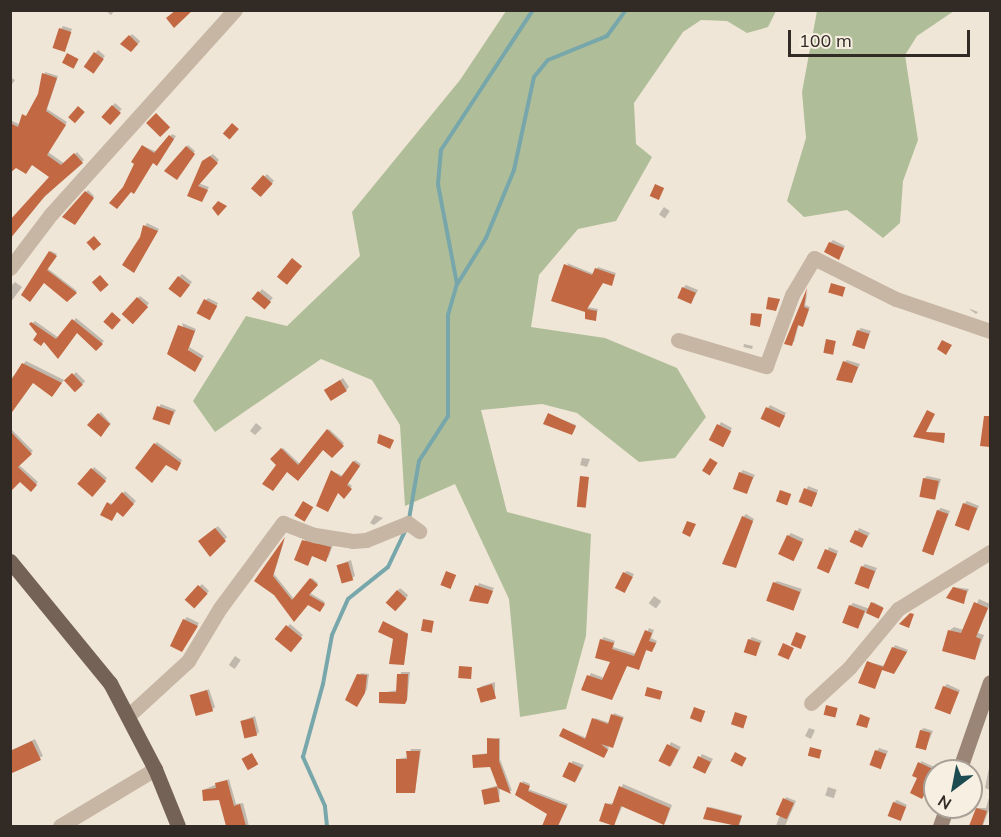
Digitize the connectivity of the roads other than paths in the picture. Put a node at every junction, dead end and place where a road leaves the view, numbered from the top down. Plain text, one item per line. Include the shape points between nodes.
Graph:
1 (235, 10) edge
2 (10, 268) edge
3 (990, 331) edge
4 (678, 340) dead end
5 (419, 531) dead end
6 (990, 552) edge
7 (10, 561) edge
8 (990, 682) edge
9 (811, 703) dead end
10 (129, 715) junction
11 (963, 759) edge
12 (155, 769) junction
13 (60, 826) edge
14 (178, 826) edge

1 - 2 street via 51,214
3 - 4 street via 896,298 814,258 792,295 766,366
5 - 10 street via 408,523 366,540 353,541 315,536 283,523 220,608 188,661
6 - 9 street via 898,609 849,668
7 - 10 main road via 89,653
8 - 11 main road
10 - 12 main road
12 - 13 street
12 - 14 main road

